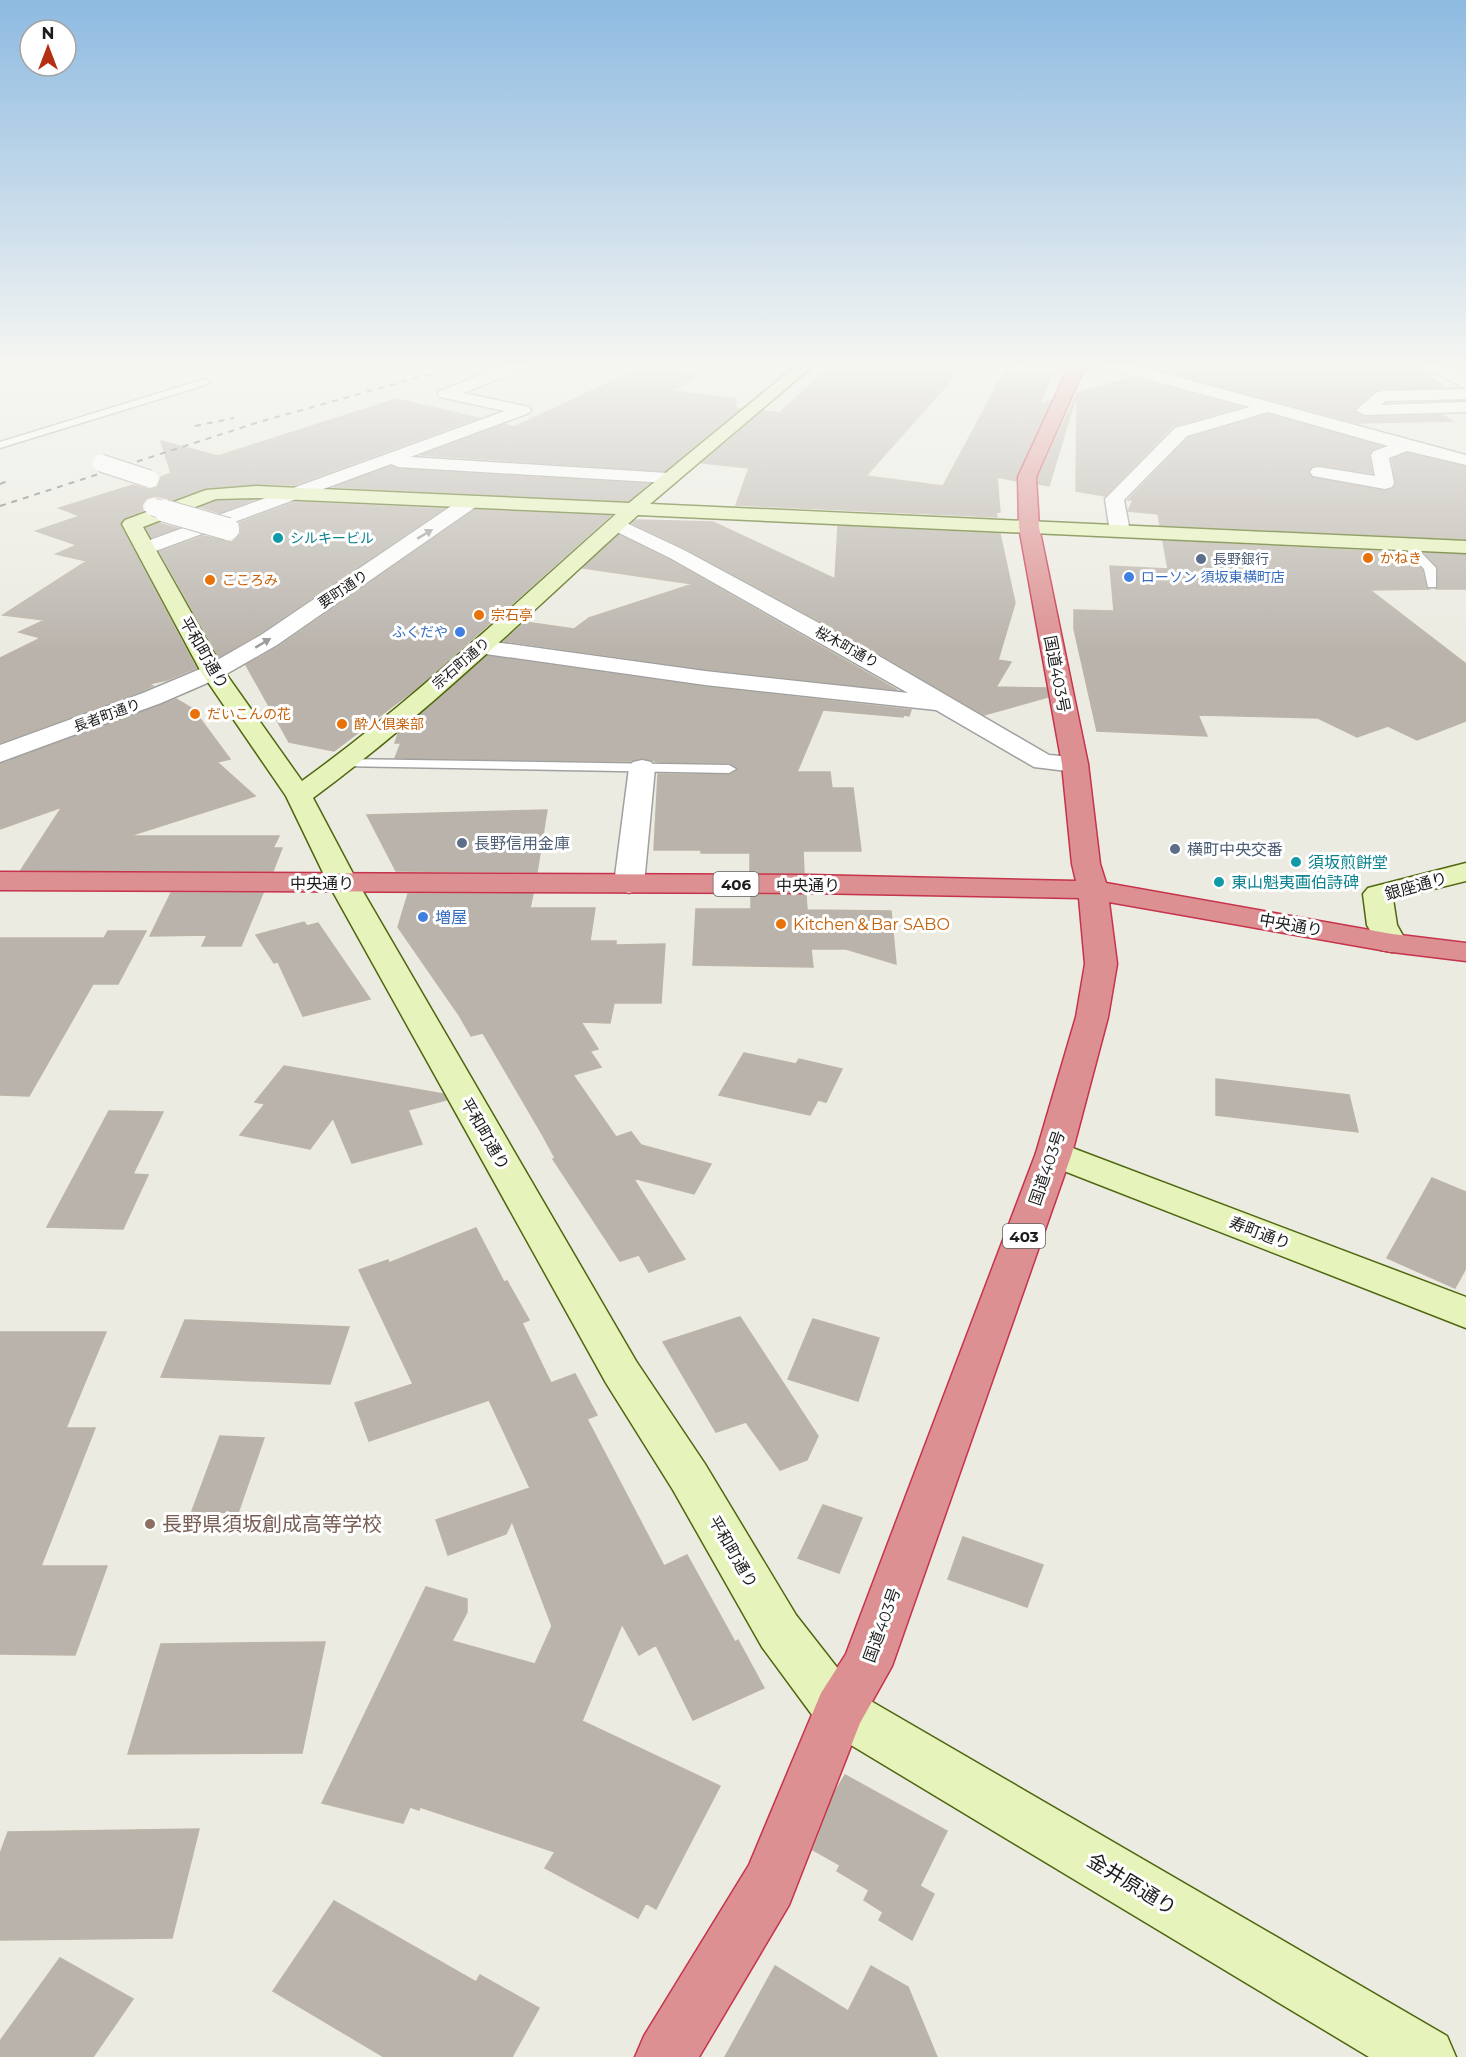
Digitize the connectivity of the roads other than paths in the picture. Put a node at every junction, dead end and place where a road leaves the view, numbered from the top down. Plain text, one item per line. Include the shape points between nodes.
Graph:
1 (389, 460) edge
2 (690, 460) edge
3 (1035, 460) edge
4 (1153, 460) edge
5 (1381, 460) edge
6 (384, 462) junction
7 (101, 463) dead end
8 (1319, 472) dead end
9 (668, 478) junction
10 (150, 479) dead end
11 (300, 494) junction
12 (470, 502) junction
13 (153, 507) dead end
14 (634, 508) junction
15 (618, 525) junction
16 (1029, 527) junction
17 (228, 529) dead end
18 (1120, 532) junction
19 (1407, 544) junction
20 (1466, 547) edge
21 (147, 548) junction
22 (1432, 585) dead end
23 (480, 646) junction
24 (213, 672) junction
25 (945, 704) junction
26 (0, 754) edge
27 (344, 763) junction
28 (1075, 764) junction
29 (642, 768) junction
30 (729, 769) dead end
31 (299, 796) junction
32 (1466, 872) edge
33 (0, 881) edge
34 (342, 883) junction
35 (629, 884) junction
36 (1093, 890) junction
37 (1392, 943) junction
38 (1466, 952) edge
39 (1054, 1153) junction
40 (1466, 1312) edge
41 (838, 1710) junction
42 (665, 2057) edge
43 (1426, 2057) edge

1 - 6 street
2 - 9 street
3 - 16 highway, 国道403号 / 403 via 1027,477
4 - 18 street via 1114,499
5 - 8 street via 1385,483
6 - 9 street
6 - 11 street
7 - 10 street, bridge
9 - 14 street
11 - 12 street
11 - 21 street
11 - 21 street, 平和町通り via 213,494 132,524
12 - 14 street
24 -> 12 street, 要町通り via 269,640
13 - 17 street, bridge
14 - 15 street, 宗石町通り
14 - 16 street
15 - 23 street, 宗石町通り
15 - 25 street, 桜木町通り
16 - 18 street
16 - 28 highway, 国道403号 / 403
18 - 19 street
19 - 20 street
19 - 22 lane via 1430,568
21 - 24 street, 平和町通り
23 - 25 street via 705,678
23 - 27 street, 宗石町通り
24 - 26 street, 長者町通り
24 - 31 street, 平和町通り
25 - 28 street, 桜木町通り via 1043,762
27 - 29 lane
27 - 31 street, 宗石町通り
28 - 36 highway, 国道403号 / 403 via 1086,864
29 - 30 lane
29 - 35 street
31 - 34 street, 平和町通り
32 - 37 street, 銀座通り via 1378,894 1382,925
33 - 34 highway, 中央通り / 406
34 - 35 highway, 中央通り / 406
34 - 41 street, 平和町通り via 621,1371 689,1477 779,1631
35 - 36 highway, 中央通り / 406
36 - 37 highway, 中央通り / 406
36 - 39 highway, 国道403号 / 403 via 1101,964 1092,1017
37 - 38 highway, 中央通り / 406
39 - 40 street, 寿町通り
39 - 41 highway, 国道403号 / 403 via 867,1666
41 - 42 highway, 国道403号 / 403 via 769,1885
41 - 43 street, 金井原通り

